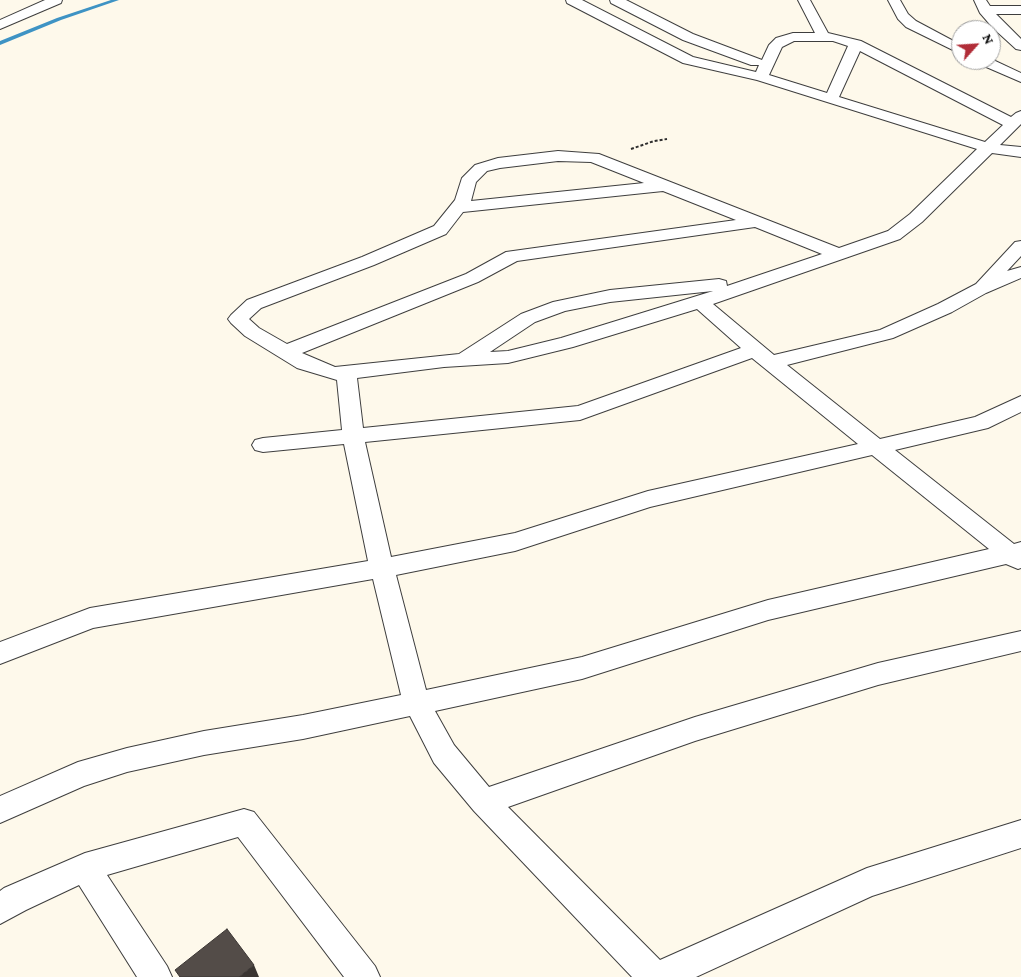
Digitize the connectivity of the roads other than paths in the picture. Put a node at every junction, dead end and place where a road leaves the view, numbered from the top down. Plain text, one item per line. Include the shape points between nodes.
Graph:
1 (56, 0) edge
2 (572, 0) edge
3 (616, 0) edge
4 (804, 0) edge
5 (894, 0) edge
6 (982, 5) edge
7 (1021, 10) edge
8 (0, 25) edge
9 (823, 36) junction
10 (856, 44) junction
11 (951, 45) edge
12 (1021, 46) edge
13 (1001, 69) edge
14 (763, 71) junction
15 (1021, 78) edge
16 (831, 99) junction
17 (1017, 120) edge
18 (989, 148) junction
19 (1021, 152) edge
20 (665, 185) junction
21 (457, 208) junction
22 (757, 222) junction
23 (1021, 246) edge
24 (838, 254) junction
25 (1021, 272) edge
26 (762, 279) junction
27 (979, 289) junction
28 (674, 290) junction
29 (694, 304) junction
30 (755, 350) junction
31 (286, 352) junction
32 (463, 360) junction
33 (773, 362) junction
34 (346, 372) junction
35 (1021, 403) edge
36 (353, 437) junction
37 (263, 445) dead end
38 (876, 446) junction
39 (1017, 556) edge
40 (382, 568) junction
41 (1021, 641) edge
42 (0, 653) edge
43 (417, 704) junction
44 (484, 802) junction
45 (0, 810) edge
46 (1021, 834) edge
47 (85, 867) junction
48 (0, 909) edge
49 (156, 977) edge
50 (364, 977) edge
51 (654, 977) edge
52 (660, 977) edge

1 - 8 street
2 - 14 street via 682,57 707,65
3 - 14 street
4 - 9 street
5 - 11 street via 911,24
6 - 7 street
6 - 12 street
9 - 10 street
9 - 14 street via 793,37 781,41
10 - 16 street
10 - 17 street
13 - 15 street
14 - 16 street
16 - 18 street
17 - 18 street
18 - 19 street
18 - 24 street via 904,229
20 - 21 street
20 - 21 street via 594,157 528,159 481,168 468,181 463,201
20 - 22 street
21 - 31 street via 440,230 254,304 238,319 252,332
22 - 24 street
22 - 31 street via 512,256 472,278
23 - 27 street
24 - 26 street
25 - 27 street
26 - 28 street
26 - 29 street
27 - 33 street via 886,334
28 - 29 street
28 - 32 street via 610,296 560,306 528,318
29 - 30 street
29 - 32 street via 566,343 508,357
30 - 33 street
30 - 36 street via 580,413
31 - 34 street via 334,374
32 - 34 street
33 - 38 street
34 - 36 street
35 - 38 street via 981,424
36 - 37 street
36 - 40 street
38 - 39 street
38 - 40 street via 648,499 515,542
39 - 43 street via 768,610 582,668
40 - 42 street via 90,618
40 - 43 street
41 - 44 street via 878,674 769,706
43 - 44 street via 444,754
43 - 45 street via 127,760 78,775
44 - 51 street
46 - 52 street via 867,883
47 - 48 street
47 - 49 street
47 - 50 street via 244,822

